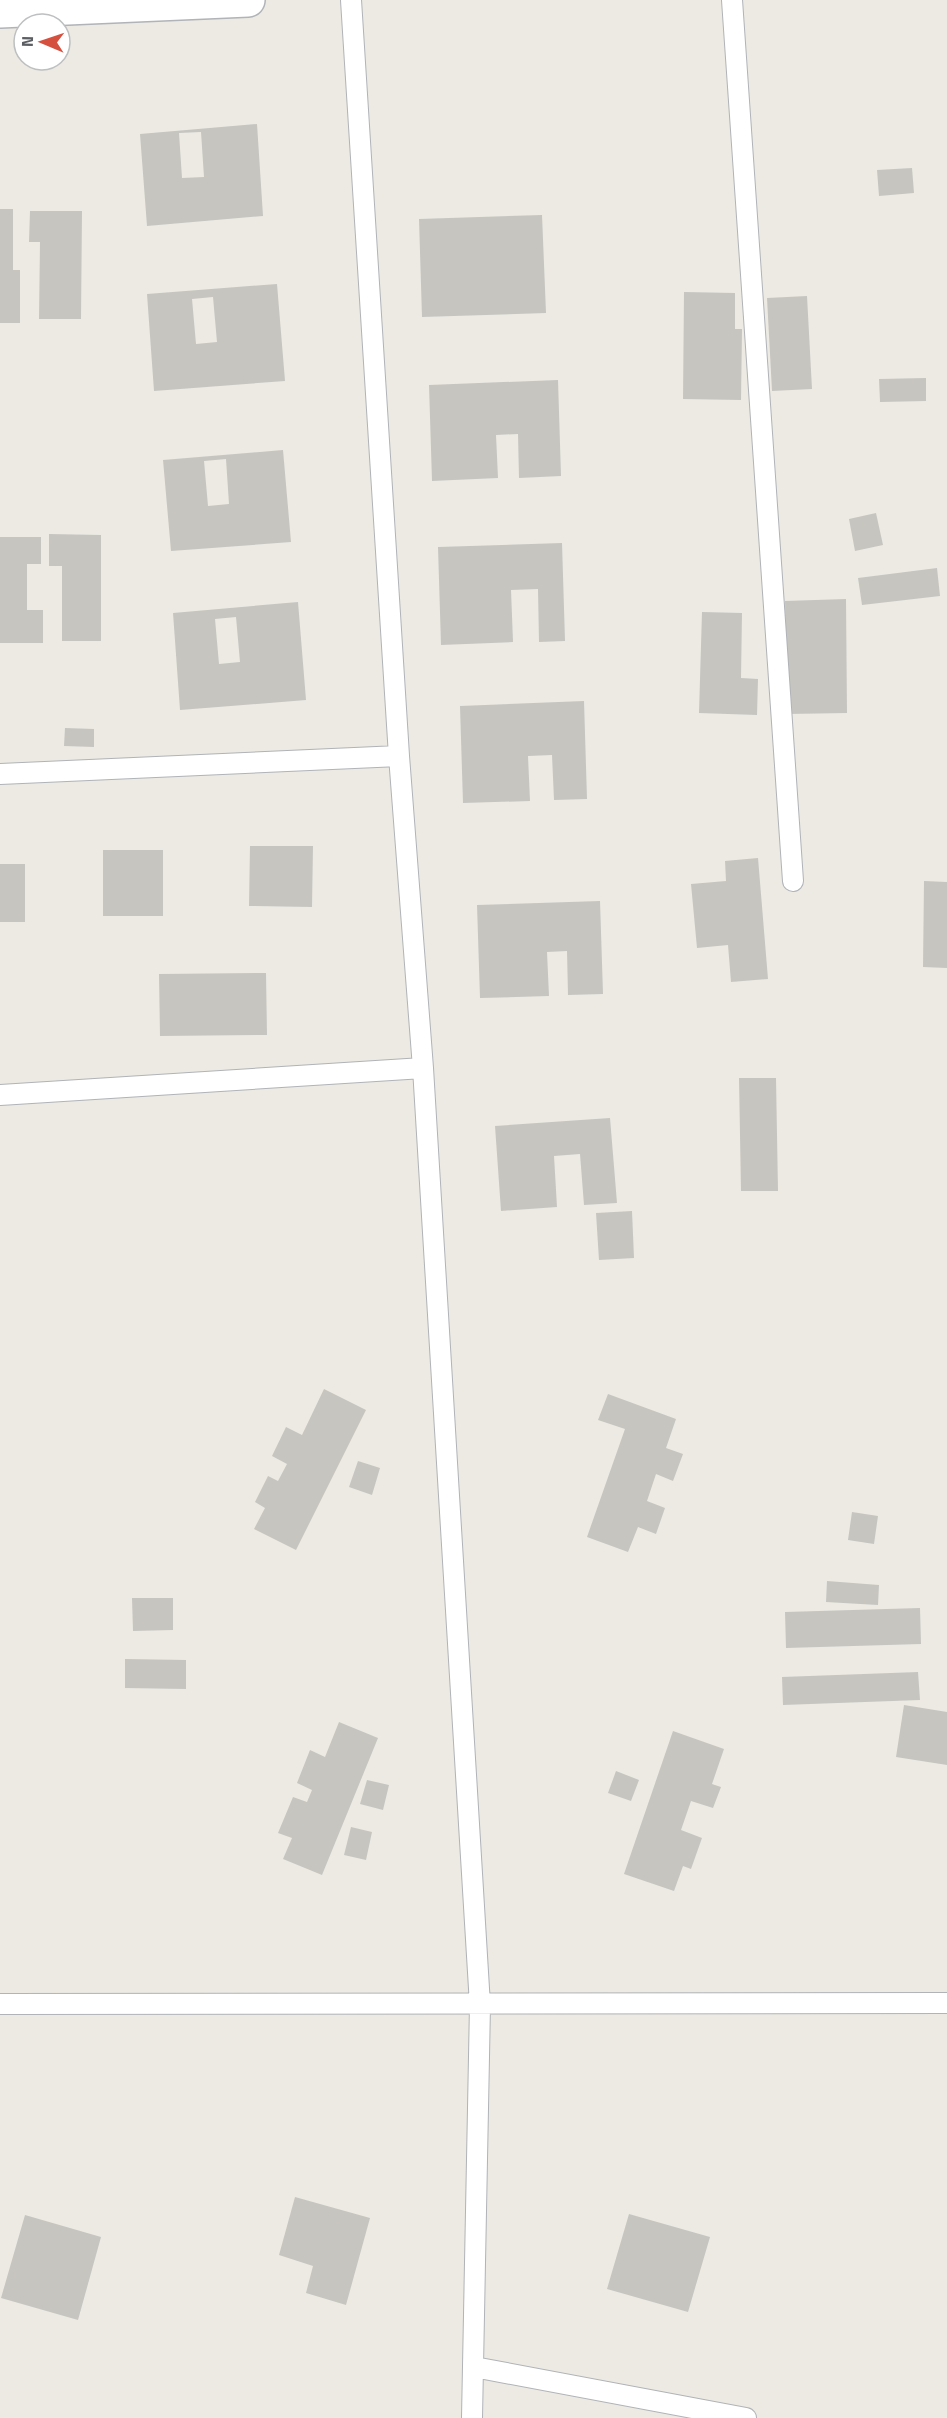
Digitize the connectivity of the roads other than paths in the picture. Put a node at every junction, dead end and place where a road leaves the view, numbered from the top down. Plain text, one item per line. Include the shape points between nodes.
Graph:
1 (248, 0) edge
2 (351, 0) edge
3 (732, 0) edge
4 (0, 11) edge
5 (399, 756) junction
6 (0, 774) edge
7 (793, 881) dead end
8 (423, 1068) junction
9 (0, 1095) edge
10 (947, 2003) edge
11 (0, 2004) edge
12 (480, 2004) junction
13 (474, 2367) junction
14 (472, 2418) edge
15 (746, 2418) edge

1 - 4 street
2 - 5 lane
3 - 7 lane
5 - 6 lane
5 - 8 lane
8 - 9 lane
8 - 12 lane
10 - 12 lane
11 - 12 lane
12 - 13 lane
13 - 14 lane
13 - 15 lane

